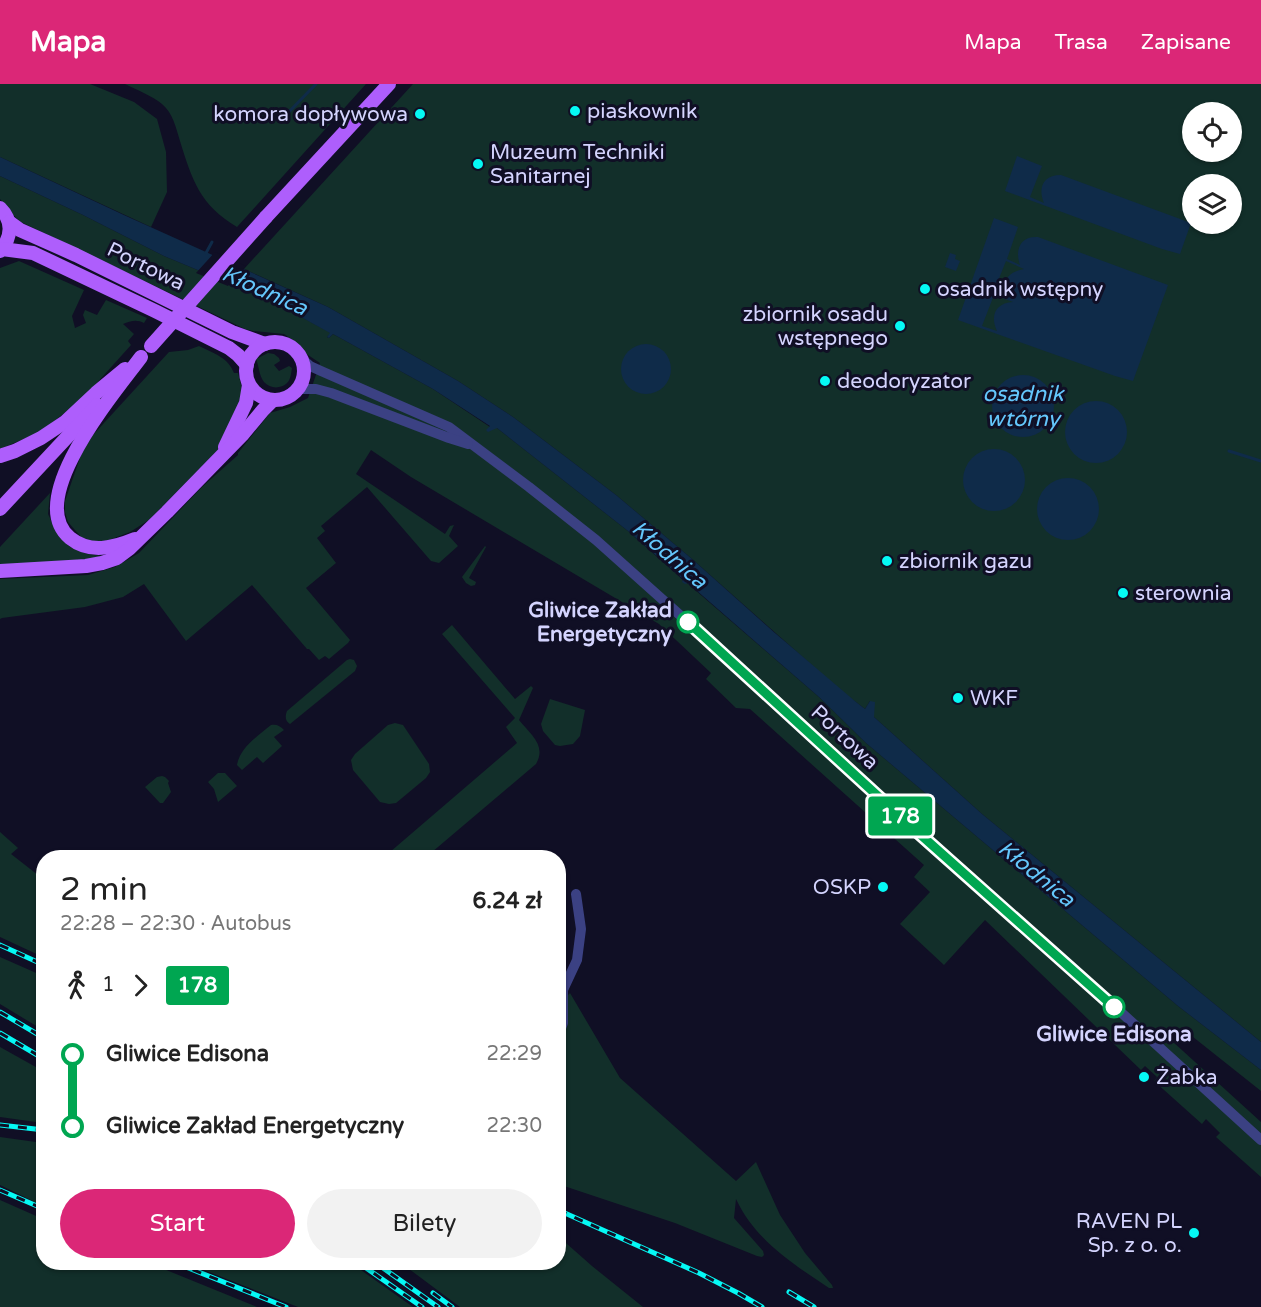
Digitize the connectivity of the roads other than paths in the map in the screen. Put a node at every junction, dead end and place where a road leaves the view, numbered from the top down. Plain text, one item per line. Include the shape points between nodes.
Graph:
1 (389, 84) edge
2 (0, 208) edge
3 (9, 222) junction
4 (1, 250) edge
5 (265, 344) junction
6 (141, 357) junction
7 (301, 358) junction
8 (247, 365) junction
9 (249, 385) junction
10 (298, 389) junction
11 (273, 400) junction
12 (474, 446) junction
13 (0, 456) edge
14 (220, 457) junction
15 (0, 508) edge
16 (140, 537) junction
17 (0, 571) edge
18 (576, 894) dead end
19 (566, 984) edge
20 (1261, 1140) edge

1 - 6 main road, bridge
2 - 3 main road
3 - 4 main road via 9,236
3 - 5 main road, Portowa via 232,332
4 - 8 main road, Portowa via 33,253 229,348
5 - 7 main road via 292,347
5 - 8 main road via 250,356
6 - 13 main road via 65,422 41,438
6 - 15 main road
6 - 16 main road via 82,439 60,485 56,512 68,536 87,547 107,548
7 - 10 main road via 303,380
7 - 12 street, Portowa via 310,366 438,421
8 - 9 main road
9 - 11 main road via 255,393
9 - 14 main road via 246,403
10 - 11 main road via 282,400
10 - 12 street, Portowa via 332,393
11 - 14 main road
12 - 20 street, Portowa via 564,514 653,590
14 - 16 main road
16 - 17 main road via 117,558 102,563
18 - 19 street via 581,929 579,950

